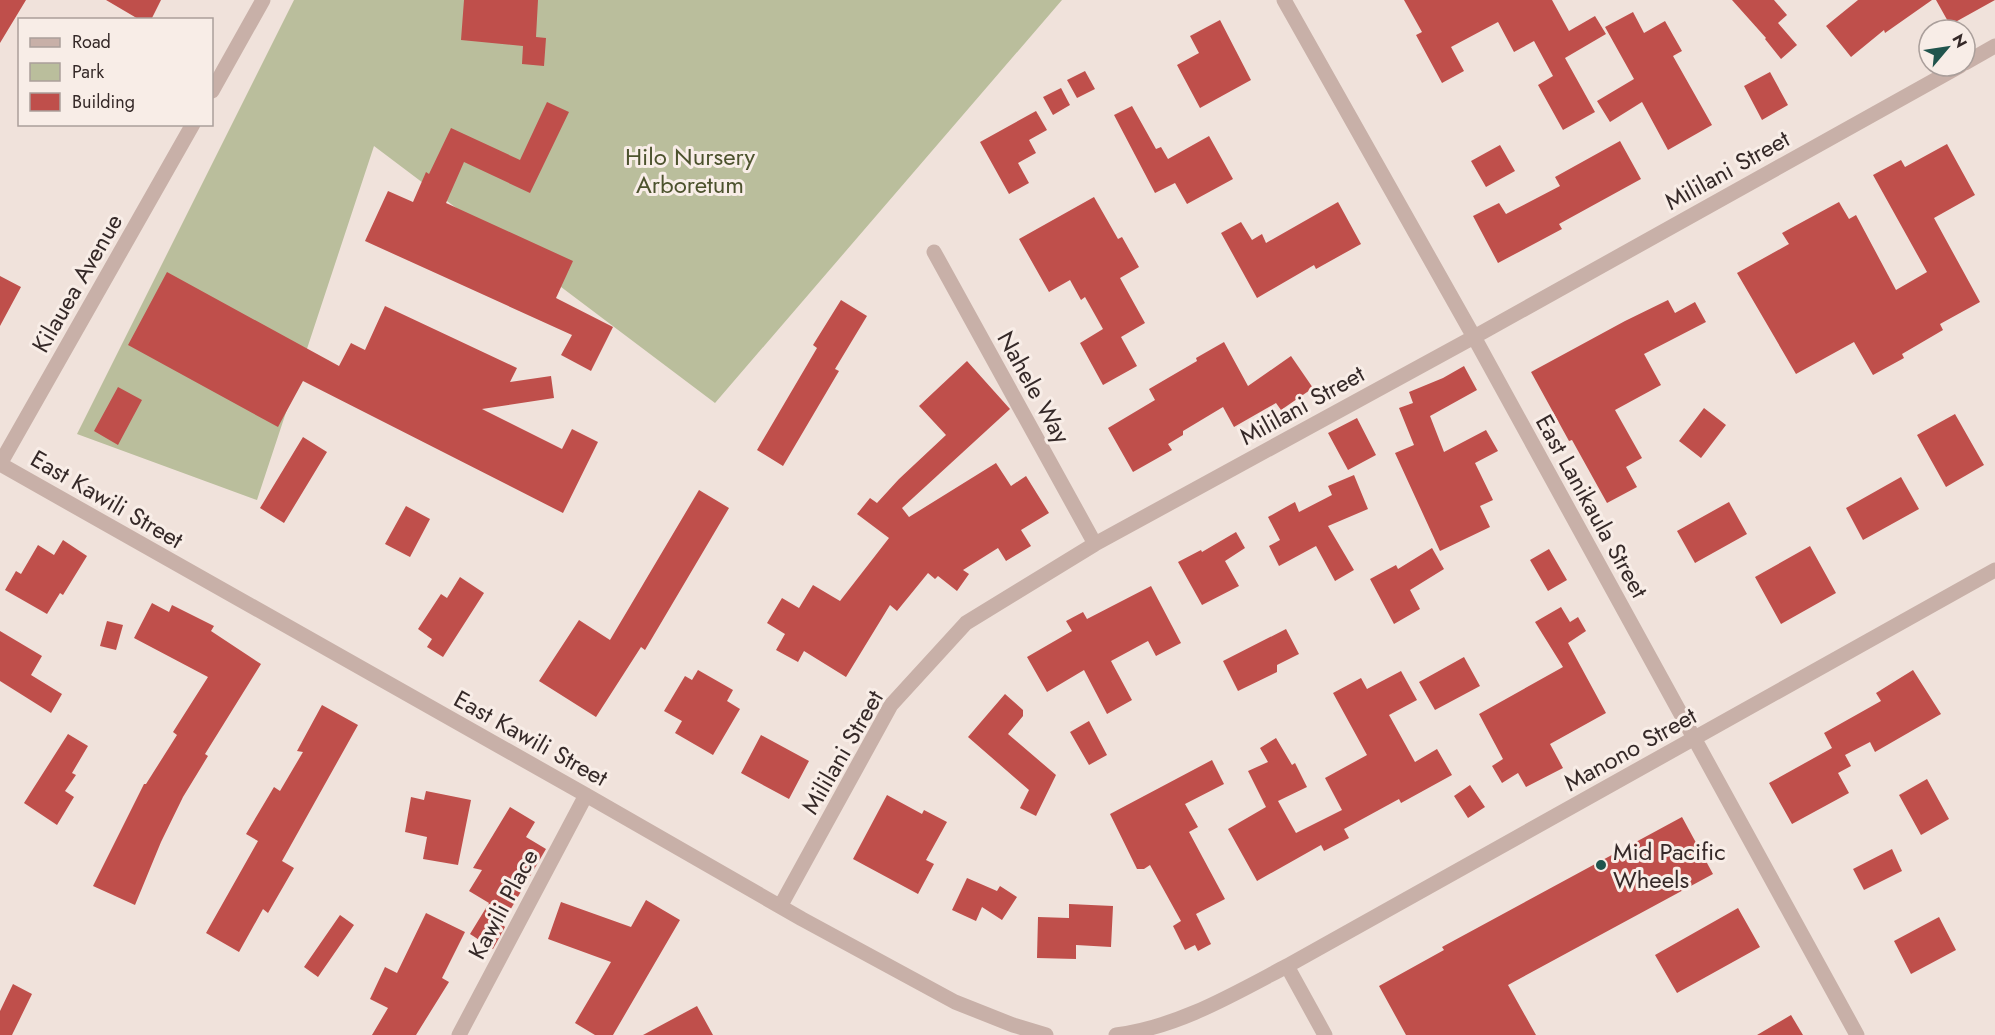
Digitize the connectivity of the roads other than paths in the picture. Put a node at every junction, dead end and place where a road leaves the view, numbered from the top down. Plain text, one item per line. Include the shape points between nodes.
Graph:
1 (263, 0) edge
2 (1284, 0) edge
3 (1995, 46) edge
4 (1977, 56) edge
5 (1939, 78) edge
6 (213, 89) edge
7 (192, 126) edge
8 (934, 252) dead end
9 (1474, 338) junction
10 (0, 464) edge
11 (1095, 544) junction
12 (1995, 570) edge
13 (1694, 740) junction
14 (586, 795) junction
15 (781, 905) junction
16 (1287, 966) junction
17 (459, 1035) edge
18 (1046, 1035) edge
19 (1116, 1035) edge
20 (1324, 1035) edge
21 (1857, 1035) edge

1 - 6 street
2 - 9 street, East Lanikaula Street
3 - 4 street
5 - 9 street, Mililani Street
7 - 10 street, Kilauea Avenue
8 - 11 street, Nahele Way
9 - 11 street, Mililani Street
9 - 13 street, East Lanikaula Street
10 - 14 street, East Kawili Street
11 - 15 street, Mililani Street via 966,623 891,705
12 - 13 street, Manono Street
13 - 16 street, Manono Street
13 - 21 street, East Lanikaula Street
14 - 15 street, East Kawili Street
14 - 17 street, Kawili Place
15 - 18 street, East Kawili Street via 955,1002
16 - 19 street via 1184,1018
16 - 20 street

